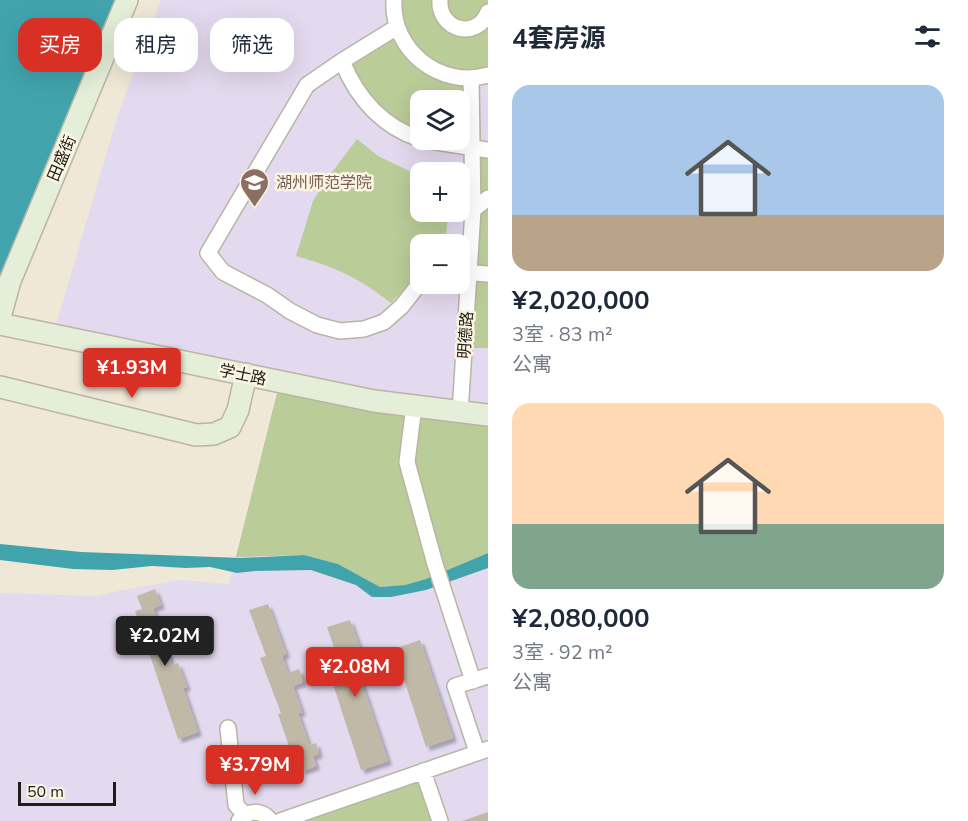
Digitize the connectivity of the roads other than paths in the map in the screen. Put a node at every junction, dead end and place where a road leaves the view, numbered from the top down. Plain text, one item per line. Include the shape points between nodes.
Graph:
1 (127, 0) edge
2 (394, 0) edge
3 (440, 0) edge
4 (487, 15) edge
5 (397, 27) junction
6 (342, 61) junction
7 (488, 75) edge
8 (471, 78) junction
9 (410, 135) edge
10 (471, 147) junction
11 (488, 150) edge
12 (488, 198) edge
13 (473, 210) junction
14 (470, 234) edge
15 (470, 272) edge
16 (488, 274) edge
17 (411, 294) edge
18 (463, 294) edge
19 (0, 317) edge
20 (0, 324) edge
21 (246, 375) junction
22 (0, 387) edge
23 (414, 406) junction
24 (460, 413) junction
25 (488, 415) edge
26 (481, 678) edge
27 (228, 728) dead end
28 (482, 750) edge
29 (423, 771) junction
30 (242, 818) edge
31 (271, 821) edge
32 (280, 821) edge
33 (440, 821) edge

1 - 19 street, 田盛街 via 10,281
2 - 5 street
3 - 4 street via 443,16 459,29 475,27
5 - 6 street
5 - 8 street via 413,55 431,69 448,76
6 - 9 street via 367,105
6 - 17 street via 307,85 208,253 223,272 317,325 340,331 384,322
7 - 8 street
8 - 10 street, 明德路
10 - 11 street
10 - 13 street, 明德路
12 - 13 street
13 - 14 street, 明德路
15 - 16 street
18 - 24 street, 明德路
20 - 21 street, 学士路
21 - 22 street via 230,427 214,434 196,435
21 - 23 street, 学士路
23 - 24 street, 学士路
23 - 26 street via 407,462 443,592
24 - 25 street, 学士路
26 - 28 street via 455,686
27 - 30 street via 236,805
28 - 29 street
29 - 32 street
29 - 33 street
30 - 31 street via 257,812

